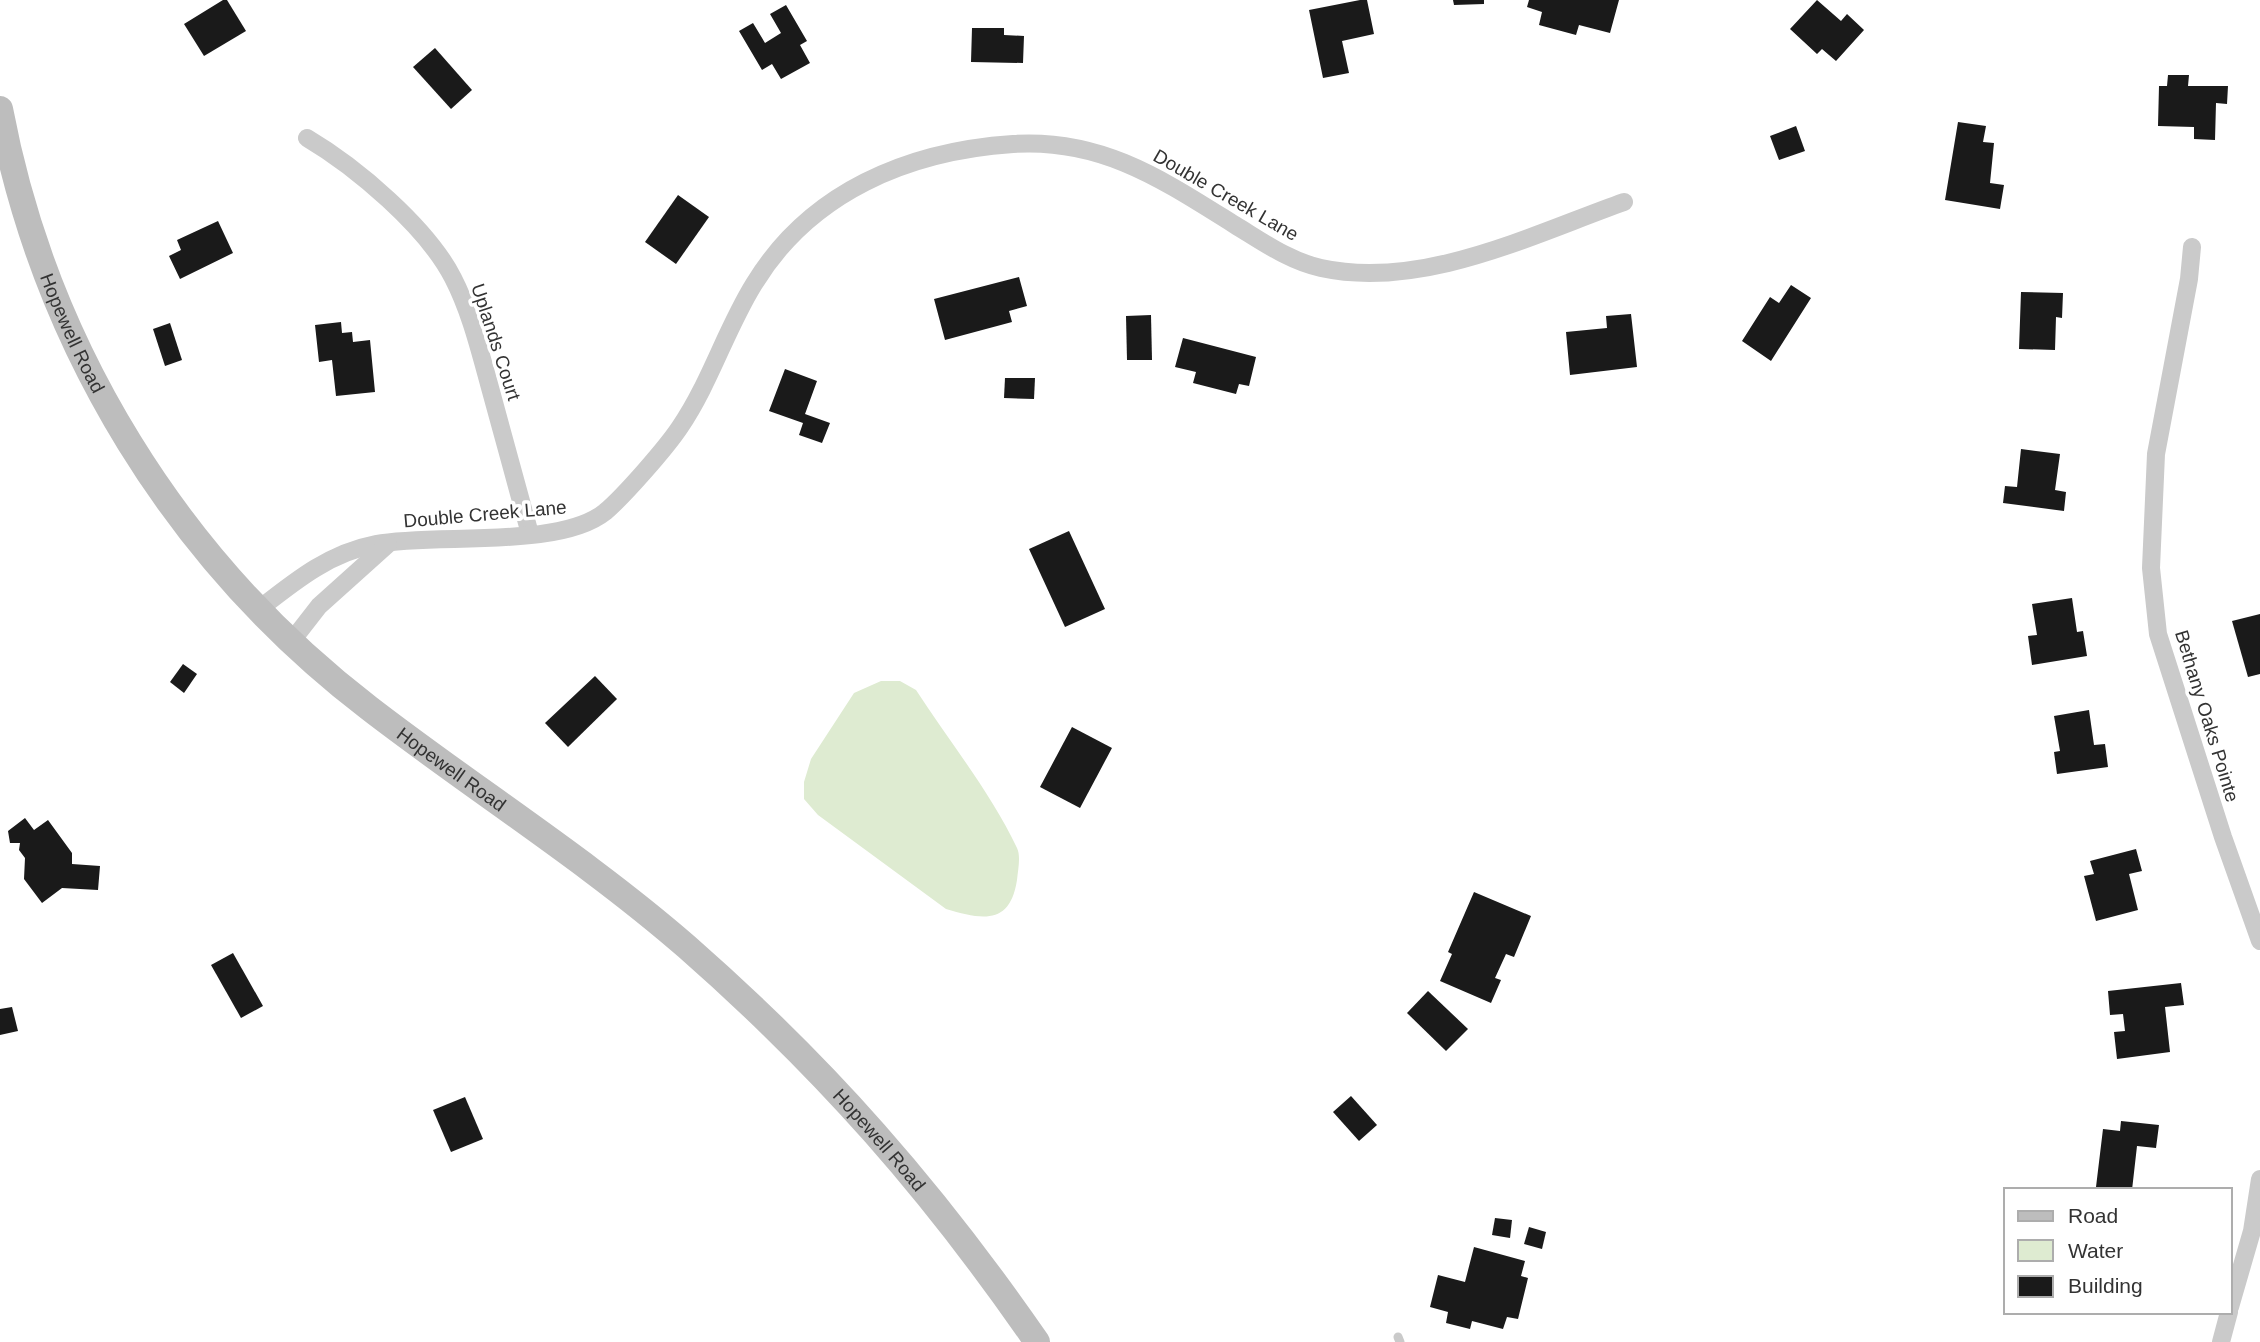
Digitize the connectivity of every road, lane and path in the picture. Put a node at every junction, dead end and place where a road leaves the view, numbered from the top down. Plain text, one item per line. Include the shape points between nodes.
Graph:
1 (0, 109) edge
2 (307, 138) dead end
3 (1625, 202) dead end
4 (2192, 247) dead end
5 (530, 534) junction
6 (388, 544) junction
7 (258, 610) junction
8 (291, 642) junction
9 (2260, 942) edge
10 (2260, 1179) edge
11 (2232, 1303) edge
12 (2229, 1314) edge
13 (1037, 1342) edge
14 (2221, 1342) edge

1 - 7 street, Hopewell Road via 29,231 54,298 97,389 139,461 198,543
2 - 5 street, Uplands Court via 366,179 428,242 452,276 470,318
3 - 5 street, Double Creek Lane via 1446,265 1400,273 1353,273 1319,268 1284,255 1154,174 1092,150 1012,144 949,153 903,166 839,194 782,243 753,284 680,428 608,509 574,529
4 - 9 street, Bethany Oaks Pointe via 2156,454 2151,568 2158,635
5 - 6 street, Double Creek Lane
6 - 7 street, Double Creek Lane via 324,561
6 - 8 street, Double Creek Lane via 319,606
7 - 8 street, Hopewell Road
8 - 13 street, Hopewell Road via 366,706 664,929 776,1027 927,1191
10 - 11 street via 2252,1231
12 - 14 street

